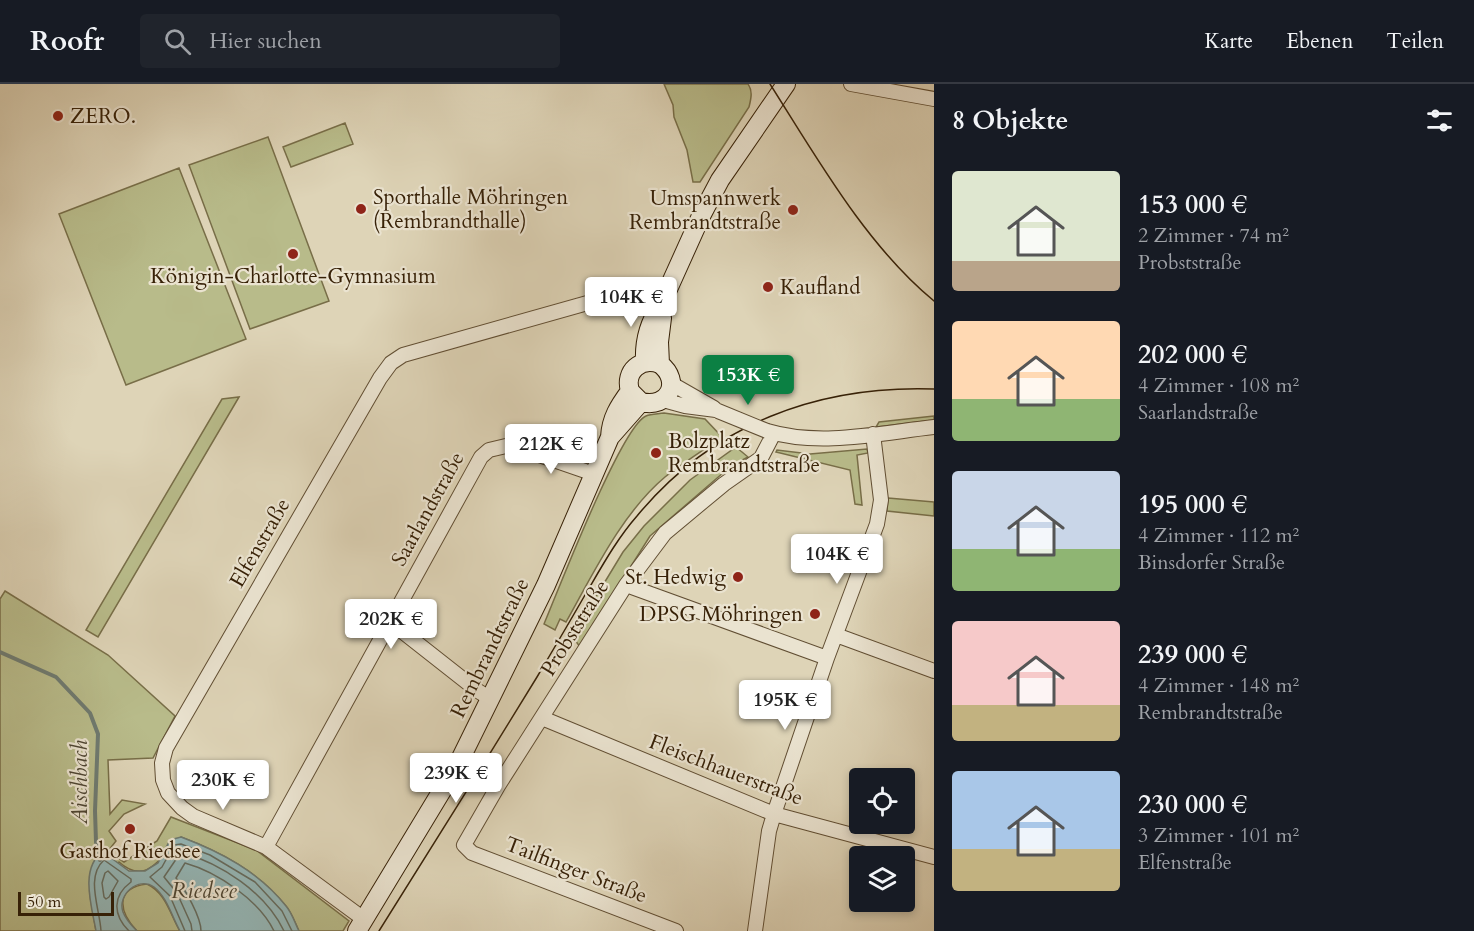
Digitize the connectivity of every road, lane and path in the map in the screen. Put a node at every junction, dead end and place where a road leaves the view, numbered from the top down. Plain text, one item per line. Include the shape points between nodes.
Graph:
1 (786, 84) edge
2 (850, 84) edge
3 (934, 99) edge
4 (662, 302) junction
5 (652, 363) junction
6 (672, 384) junction
7 (635, 397) junction
8 (663, 400) junction
9 (717, 410) junction
10 (934, 427) edge
11 (770, 432) junction
12 (873, 434) junction
13 (594, 474) junction
14 (626, 585) junction
15 (389, 621) junction
16 (836, 635) junction
17 (827, 658) junction
18 (934, 671) edge
19 (491, 699) junction
20 (543, 718) junction
21 (774, 814) junction
22 (464, 844) joint
23 (266, 847) junction
24 (934, 857) edge
25 (361, 925) edge
26 (676, 931) edge
27 (755, 931) edge

1 - 4 street, Rembrandtstraße via 720,180
2 - 3 street
4 - 5 street, Rembrandtstraße via 646,340
4 - 23 street, Elfenstraße via 650,292 630,291 403,355 380,378 166,748 162,763 168,793 182,808
5 - 6 street via 667,369
5 - 7 street, Rembrandtstraße via 634,368 629,376
6 - 8 street
6 - 9 street
7 - 8 street via 656,404
7 - 13 street, Rembrandtstraße via 619,429 610,437
8 - 9 street
9 - 11 street, bridge
10 - 12 street
11 - 12 street via 826,438
11 - 14 street, Probststraße via 761,458 665,533
12 - 16 street via 881,511
13 - 15 street, Saarlandstraße via 518,447 489,450 481,457
13 - 19 street, Rembrandtstraße
14 - 17 street
14 - 20 street, Probststraße
15 - 19 street
15 - 23 street, Saarlandstraße
16 - 17 street
16 - 18 street
17 - 21 street
19 - 25 street, Rembrandtstraße via 450,779
20 - 21 street, Fleischhauerstraße
20 - 22 street, Probststraße
21 - 24 street, Fleischhauerstraße
21 - 27 street
22 - 26 street, Tailfinger Straße via 472,853
23 - 25 street, Elfenstraße

